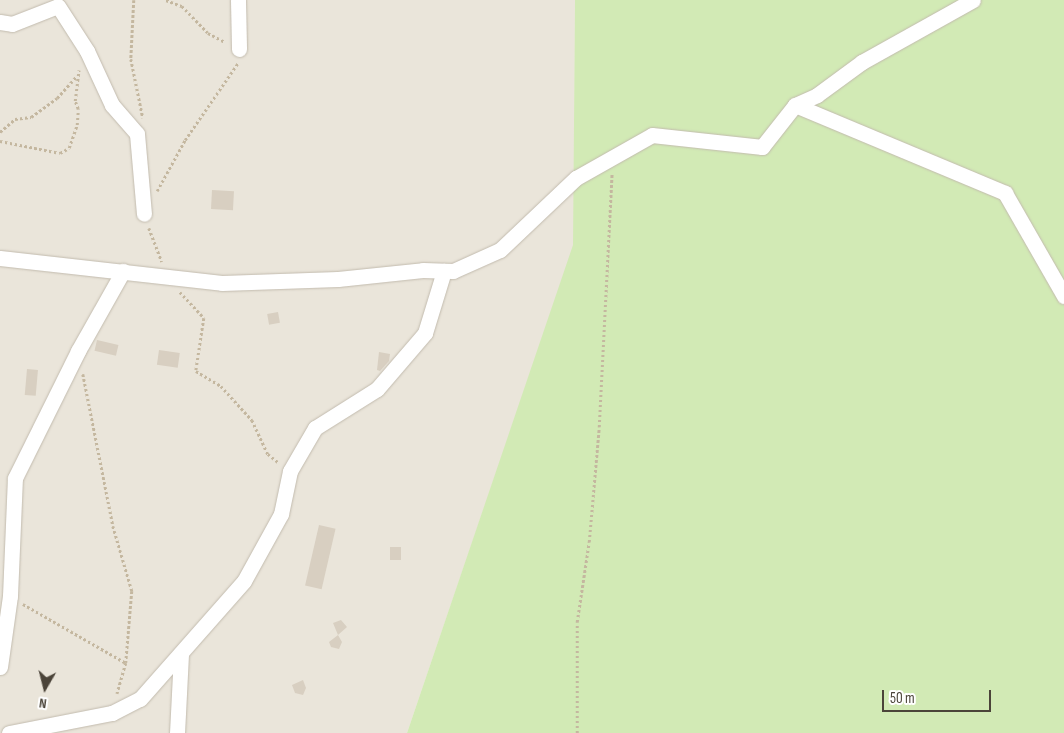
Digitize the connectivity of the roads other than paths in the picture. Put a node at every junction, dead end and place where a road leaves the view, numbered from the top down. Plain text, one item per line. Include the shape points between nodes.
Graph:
1 (238, 0) edge
2 (973, 0) edge
3 (0, 22) edge
4 (239, 49) road end
5 (795, 105) junction
6 (144, 214) road end
7 (0, 258) edge
8 (123, 270) junction
9 (444, 271) junction
10 (1064, 296) edge
11 (180, 653) junction
12 (0, 667) edge
13 (9, 733) edge
14 (177, 733) edge

1 - 4 street
2 - 5 street via 862,62 818,95
3 - 6 street via 12,24 58,6 87,51 112,105 138,134
5 - 9 street via 762,147 652,135 576,178 500,250 453,271
5 - 10 street via 1005,193
7 - 8 street
8 - 9 street via 168,279 222,283 291,282 423,270
8 - 12 street via 78,351 15,478 10,596
9 - 11 street via 425,333 377,389 315,428 290,471 281,514 244,581
11 - 13 street via 140,699 112,713
11 - 14 street

